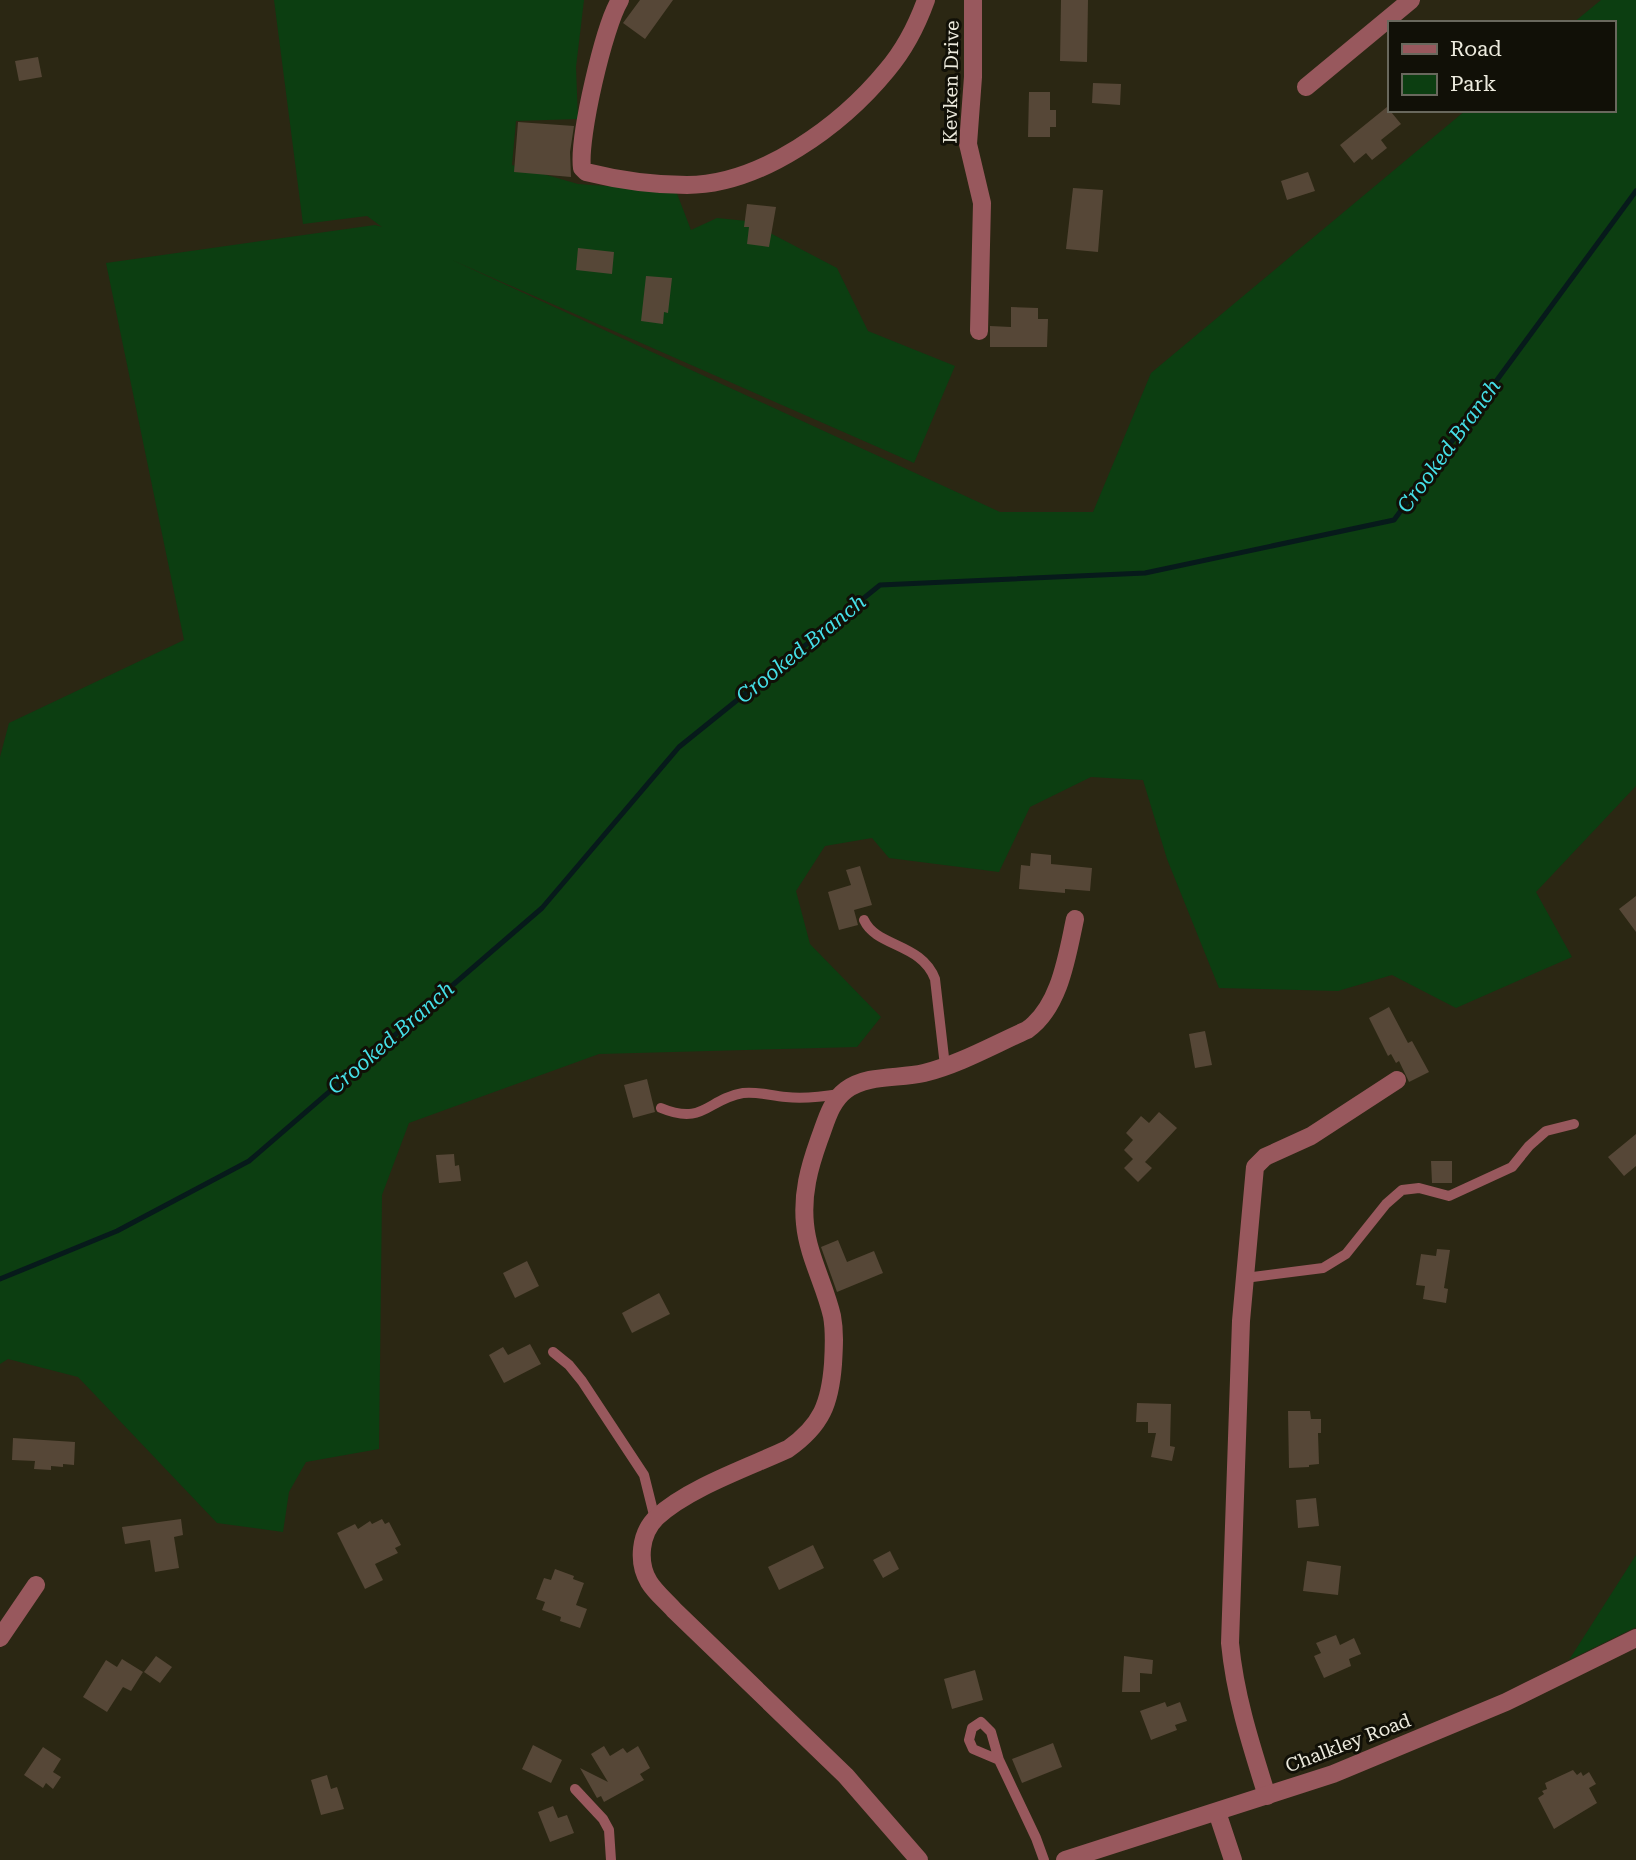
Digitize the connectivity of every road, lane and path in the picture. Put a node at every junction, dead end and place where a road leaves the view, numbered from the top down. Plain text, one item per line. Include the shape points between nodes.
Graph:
1 (620, 0) edge
2 (926, 0) edge
3 (973, 0) edge
4 (1411, 0) edge
5 (1307, 87) dead end
6 (979, 331) dead end
7 (1075, 919) dead end
8 (864, 920) dead end
9 (945, 1066) junction
10 (1397, 1080) dead end
11 (841, 1094) junction
12 (662, 1108) dead end
13 (1574, 1124) dead end
14 (1245, 1278) junction
15 (553, 1352) dead end
16 (655, 1519) junction
17 (36, 1586) dead end
18 (0, 1638) edge
19 (1636, 1638) edge
20 (999, 1760) dead end
21 (575, 1788) dead end
22 (1267, 1796) junction
23 (1217, 1812) junction
24 (611, 1860) edge
25 (919, 1860) edge
26 (1044, 1860) edge
27 (1065, 1860) edge
28 (1233, 1860) edge

1 - 2 street via 592,91 582,168 601,176 688,185 745,174 775,161 832,124 889,69
3 - 6 street, Kevken Drive via 968,144 982,203
4 - 5 street
7 - 9 street via 1054,995 1038,1022
8 - 9 lane via 871,930 931,968
9 - 11 street via 862,1082
10 - 14 street via 1311,1136 1259,1160
11 - 12 lane via 808,1098 742,1093 688,1115
11 - 16 street via 832,1105 811,1162 804,1199 807,1238 832,1314 835,1338 826,1406 803,1438 788,1449 695,1492
13 - 14 lane via 1546,1131 1512,1167 1449,1196 1419,1188 1402,1191 1385,1204 1346,1254 1323,1268
14 - 22 street via 1230,1643 1233,1677
15 - 16 lane via 582,1381 644,1475
16 - 25 street via 643,1540 641,1555 649,1583 846,1776
17 - 18 street
19 - 22 street, Chalkley Road via 1506,1702 1333,1774
20 - 26 lane
21 - 24 lane via 609,1829
22 - 23 street, Chalkley Road
23 - 27 street, Chalkley Road
23 - 28 street

